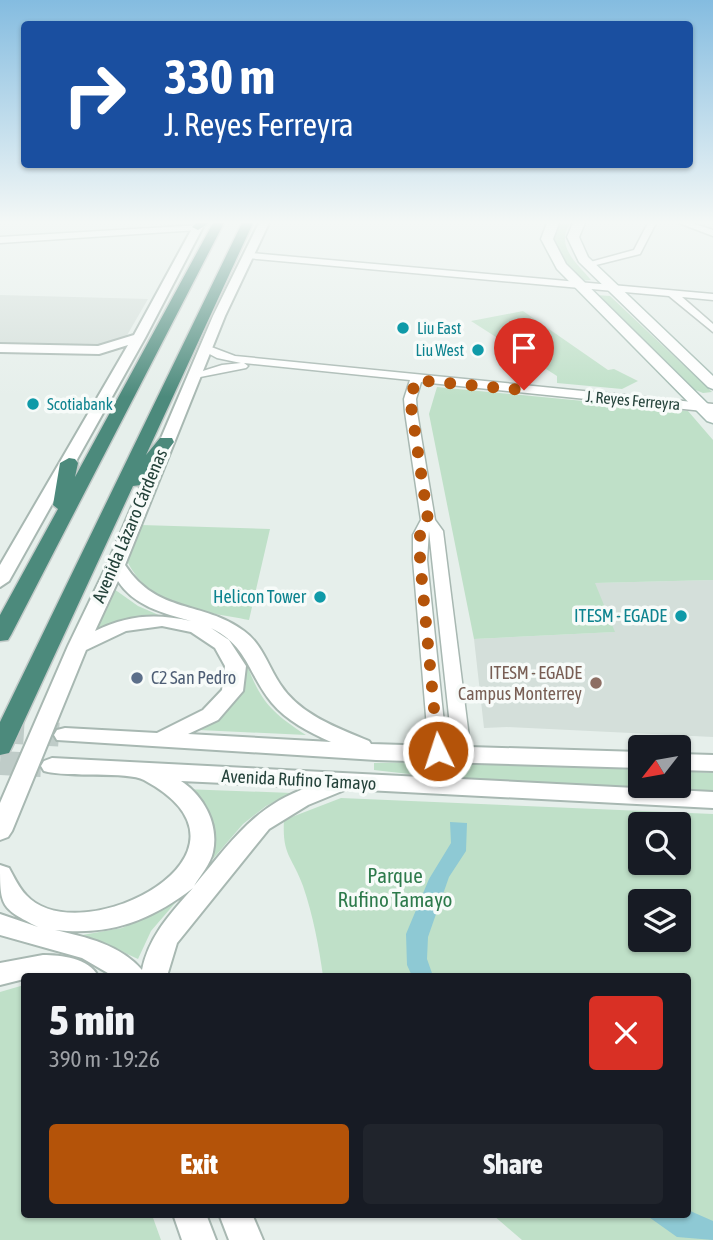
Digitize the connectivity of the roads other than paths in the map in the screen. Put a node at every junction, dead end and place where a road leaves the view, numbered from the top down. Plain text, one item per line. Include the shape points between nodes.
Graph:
1 (170, 281) edge
2 (188, 281) edge
3 (220, 281) edge
4 (237, 281) edge
5 (523, 281) edge
6 (575, 281) edge
7 (606, 281) edge
8 (579, 286) junction
9 (217, 288) junction
10 (614, 289) junction
11 (671, 293) junction
12 (713, 297) edge
13 (219, 316) junction
14 (713, 328) edge
15 (139, 338) junction
16 (0, 348) edge
17 (206, 348) junction
18 (0, 356) edge
19 (104, 363) junction
20 (194, 377) junction
21 (387, 377) junction
22 (416, 380) junction
23 (713, 384) edge
24 (710, 411) edge
25 (166, 442) junction
26 (69, 463) junction
27 (114, 507) junction
28 (428, 520) junction
29 (59, 525) junction
30 (25, 538) junction
31 (0, 552) edge
32 (420, 560) junction
33 (439, 560) junction
34 (116, 565) junction
35 (422, 579) junction
36 (442, 579) junction
37 (0, 581) edge
38 (0, 635) edge
39 (429, 645) junction
40 (450, 645) junction
41 (78, 646) junction
42 (433, 694) junction
43 (457, 695) junction
44 (65, 735) tunnel mouth
45 (155, 740) junction
46 (0, 747) edge
47 (438, 751) junction
48 (376, 752) junction
49 (462, 753) junction
50 (628, 760) edge
51 (691, 763) edge
52 (713, 764) edge
53 (52, 766) tunnel mouth
54 (143, 771) junction
55 (344, 783) junction
56 (713, 800) edge
57 (0, 831) edge
58 (0, 875) edge
59 (0, 924) edge
60 (76, 973) edge
61 (128, 973) edge
62 (155, 973) edge
63 (0, 974) edge
64 (191, 1218) edge
65 (237, 1218) edge
66 (199, 1240) edge
67 (246, 1240) edge

1 - 15 street
2 - 29 highway
3 - 9 highway, Avenida Lázaro Cárdenas
4 - 13 street, Avenida Lázaro Cárdenas
5 - 8 street
6 - 8 main road
7 - 10 main road
8 - 10 street
8 - 24 main road
9 - 13 highway
9 - 27 highway, Avenida Lázaro Cárdenas
10 - 11 street
10 - 23 main road
11 - 12 street
11 - 14 street
13 - 17 street, Avenida Lázaro Cárdenas
15 - 19 street
15 - 19 street
16 - 19 street
17 - 20 street, Avenida Lázaro Cárdenas
17 - 21 street, J. Reyes Ferreyra via 228,358
18 - 19 street
19 - 26 street
20 - 21 street, J. Reyes Ferreyra via 237,366
20 - 25 street, Avenida Lázaro Cárdenas
21 - 22 street, J. Reyes Ferreyra
22 - 24 street, J. Reyes Ferreyra
22 - 28 street via 410,399
25 - 27 highway
25 - 34 street, Avenida Lázaro Cárdenas
26 - 29 highway
26 - 30 street
27 - 46 highway, Avenida Lázaro Cárdenas
28 - 32 street via 420,535
28 - 33 street via 436,531
29 - 38 highway
30 - 31 street
30 - 37 street
32 - 33 street
32 - 35 street
33 - 36 street
34 - 41 street, Avenida Lázaro Cárdenas
34 - 48 street via 123,579 146,600 237,635 258,659 276,694 297,713
35 - 36 street
35 - 39 street
36 - 40 street
39 - 40 street
39 - 42 street
40 - 43 street
41 - 45 street via 110,629 155,620 201,629 226,646 237,668 236,681 224,703 192,726
41 - 57 street, Avenida Lázaro Cárdenas
42 - 43 street
42 - 47 street
43 - 49 street
44 - 45 street, Avenida Rufino Tamayo
45 - 48 street, Avenida Rufino Tamayo
47 - 48 street, Avenida Rufino Tamayo
47 - 49 street, Avenida Rufino Tamayo
49 - 50 street, Avenida Rufino Tamayo
51 - 52 street
53 - 54 street, Avenida Rufino Tamayo
54 - 55 street, Avenida Rufino Tamayo
54 - 58 street via 185,794 202,828 199,855 190,872 156,902 99,922 49,919 27,911 11,898
55 - 56 street, Avenida Rufino Tamayo
55 - 62 street via 300,799 261,823 168,935
59 - 61 street via 101,953
60 - 63 street via 45,966
64 - 66 street
65 - 67 street

